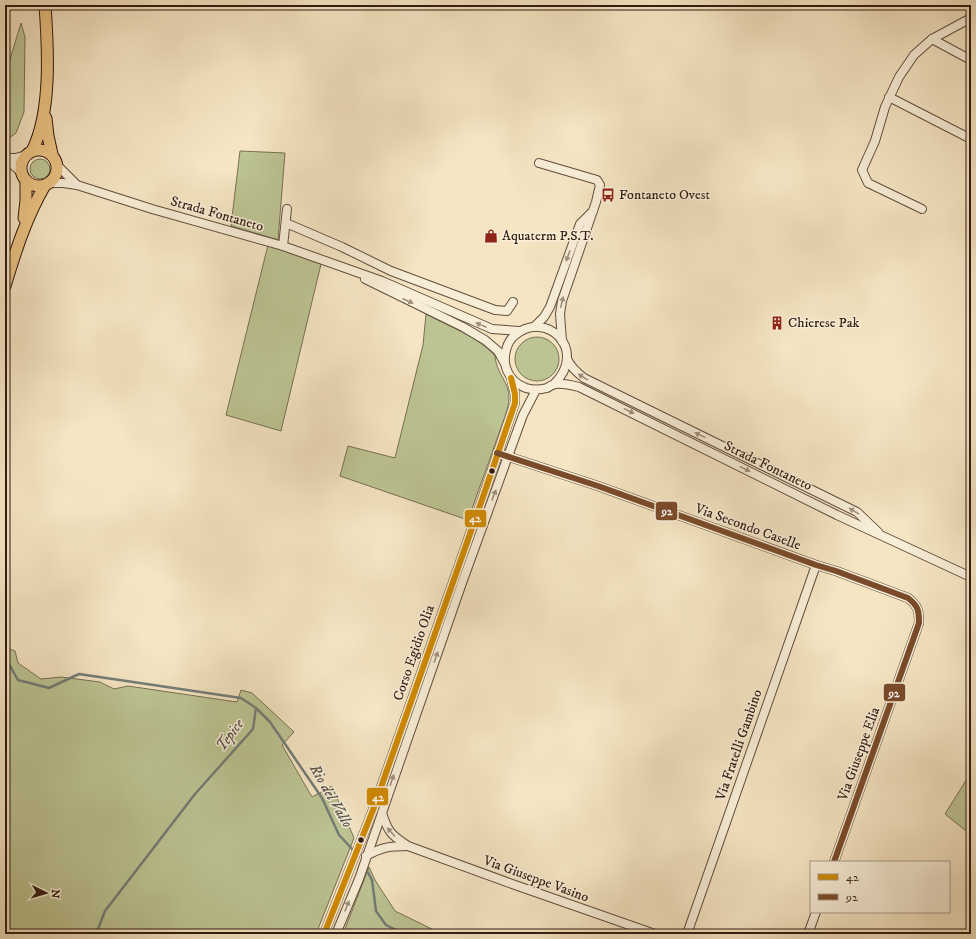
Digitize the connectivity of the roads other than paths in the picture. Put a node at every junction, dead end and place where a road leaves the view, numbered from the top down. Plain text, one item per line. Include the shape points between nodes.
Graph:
1 (45, 5) edge
2 (971, 18) edge
3 (932, 39) junction
4 (971, 60) edge
5 (45, 97) junction
6 (890, 97) junction
7 (971, 138) edge
8 (29, 153) junction
9 (52, 154) junction
10 (5, 158) edge
11 (539, 163) dead end
12 (58, 166) junction
13 (24, 177) junction
14 (47, 184) junction
15 (77, 185) junction
16 (287, 209) dead end
17 (922, 209) dead end
18 (593, 210) junction
19 (286, 223) junction
20 (22, 231) junction
21 (283, 246) junction
22 (348, 270) junction
23 (5, 286) edge
24 (513, 302) dead end
25 (534, 327) junction
26 (519, 332) junction
27 (562, 341) junction
28 (567, 359) junction
29 (505, 365) junction
30 (511, 378) junction
31 (554, 384) junction
32 (536, 390) junction
33 (497, 452) junction
34 (509, 456) junction
35 (883, 536) junction
36 (816, 565) junction
37 (971, 577) edge
38 (918, 609) joint
39 (382, 812) junction
40 (408, 846) junction
41 (366, 856) junction
42 (834, 861) edge
43 (816, 913) edge
44 (324, 934) edge
45 (336, 934) edge
46 (655, 934) edge
47 (687, 934) edge
48 (808, 934) edge

1 - 5 main road
2 - 3 street
3 - 4 street
3 - 6 street via 914,55 899,77
5 - 8 main road via 40,132
5 - 9 main road
6 - 7 street
6 - 17 street via 862,170 868,183
8 - 9 main road via 43,149
8 - 10 street via 16,158
8 - 13 main road via 21,163
9 - 12 main road
10 - 13 street
11 - 18 street via 597,180 600,185
12 - 14 main road via 56,176
12 - 15 street, Strada Fontaneto
13 - 14 main road via 35,186
13 - 20 main road via 26,200
14 - 15 street, Strada Fontaneto
14 - 20 main road
15 - 21 street, Strada Fontaneto
16 - 19 street
18 -> 25 street via 580,224 550,307
27 -> 18 street via 562,301
19 - 21 street
19 - 24 street via 391,271 495,310 507,311
20 - 23 main road
21 - 22 street, Strada Fontaneto
26 -> 22 street via 492,329 382,281
22 -> 29 street via 485,340 498,351
25 - 26 street
25 - 27 street via 550,330
26 - 29 street via 507,346
27 - 28 street
28 - 31 street via 566,369
35 -> 28 street via 857,512 584,378 575,372
29 - 30 street
30 - 32 street via 518,384
30 - 33 street, Corso Egidio Olia via 515,403
31 - 32 street, Strada Fontaneto
31 -> 35 street, Strada Fontaneto via 579,387
32 - 34 street, Corso Egidio Olia via 523,415
33 - 34 street, Via Secondo Caselle
33 - 44 street, Corso Egidio Olia via 373,810
34 - 36 street, Via Secondo Caselle
39 -> 34 street, Corso Egidio Olia
35 - 37 street, Strada Fontaneto
36 - 38 street, Via Secondo Caselle via 908,598
36 - 47 street, Via Fratelli Gambino
38 - 42 street, Via Giuseppe Elia via 919,623
40 -> 39 street, Via Giuseppe Vasino via 393,836 386,827
39 - 41 street, Corso Egidio Olia
40 - 41 street, Via Giuseppe Vasino via 379,849
40 - 46 street, Via Giuseppe Vasino
45 -> 41 street, Corso Egidio Olia
43 - 48 street

